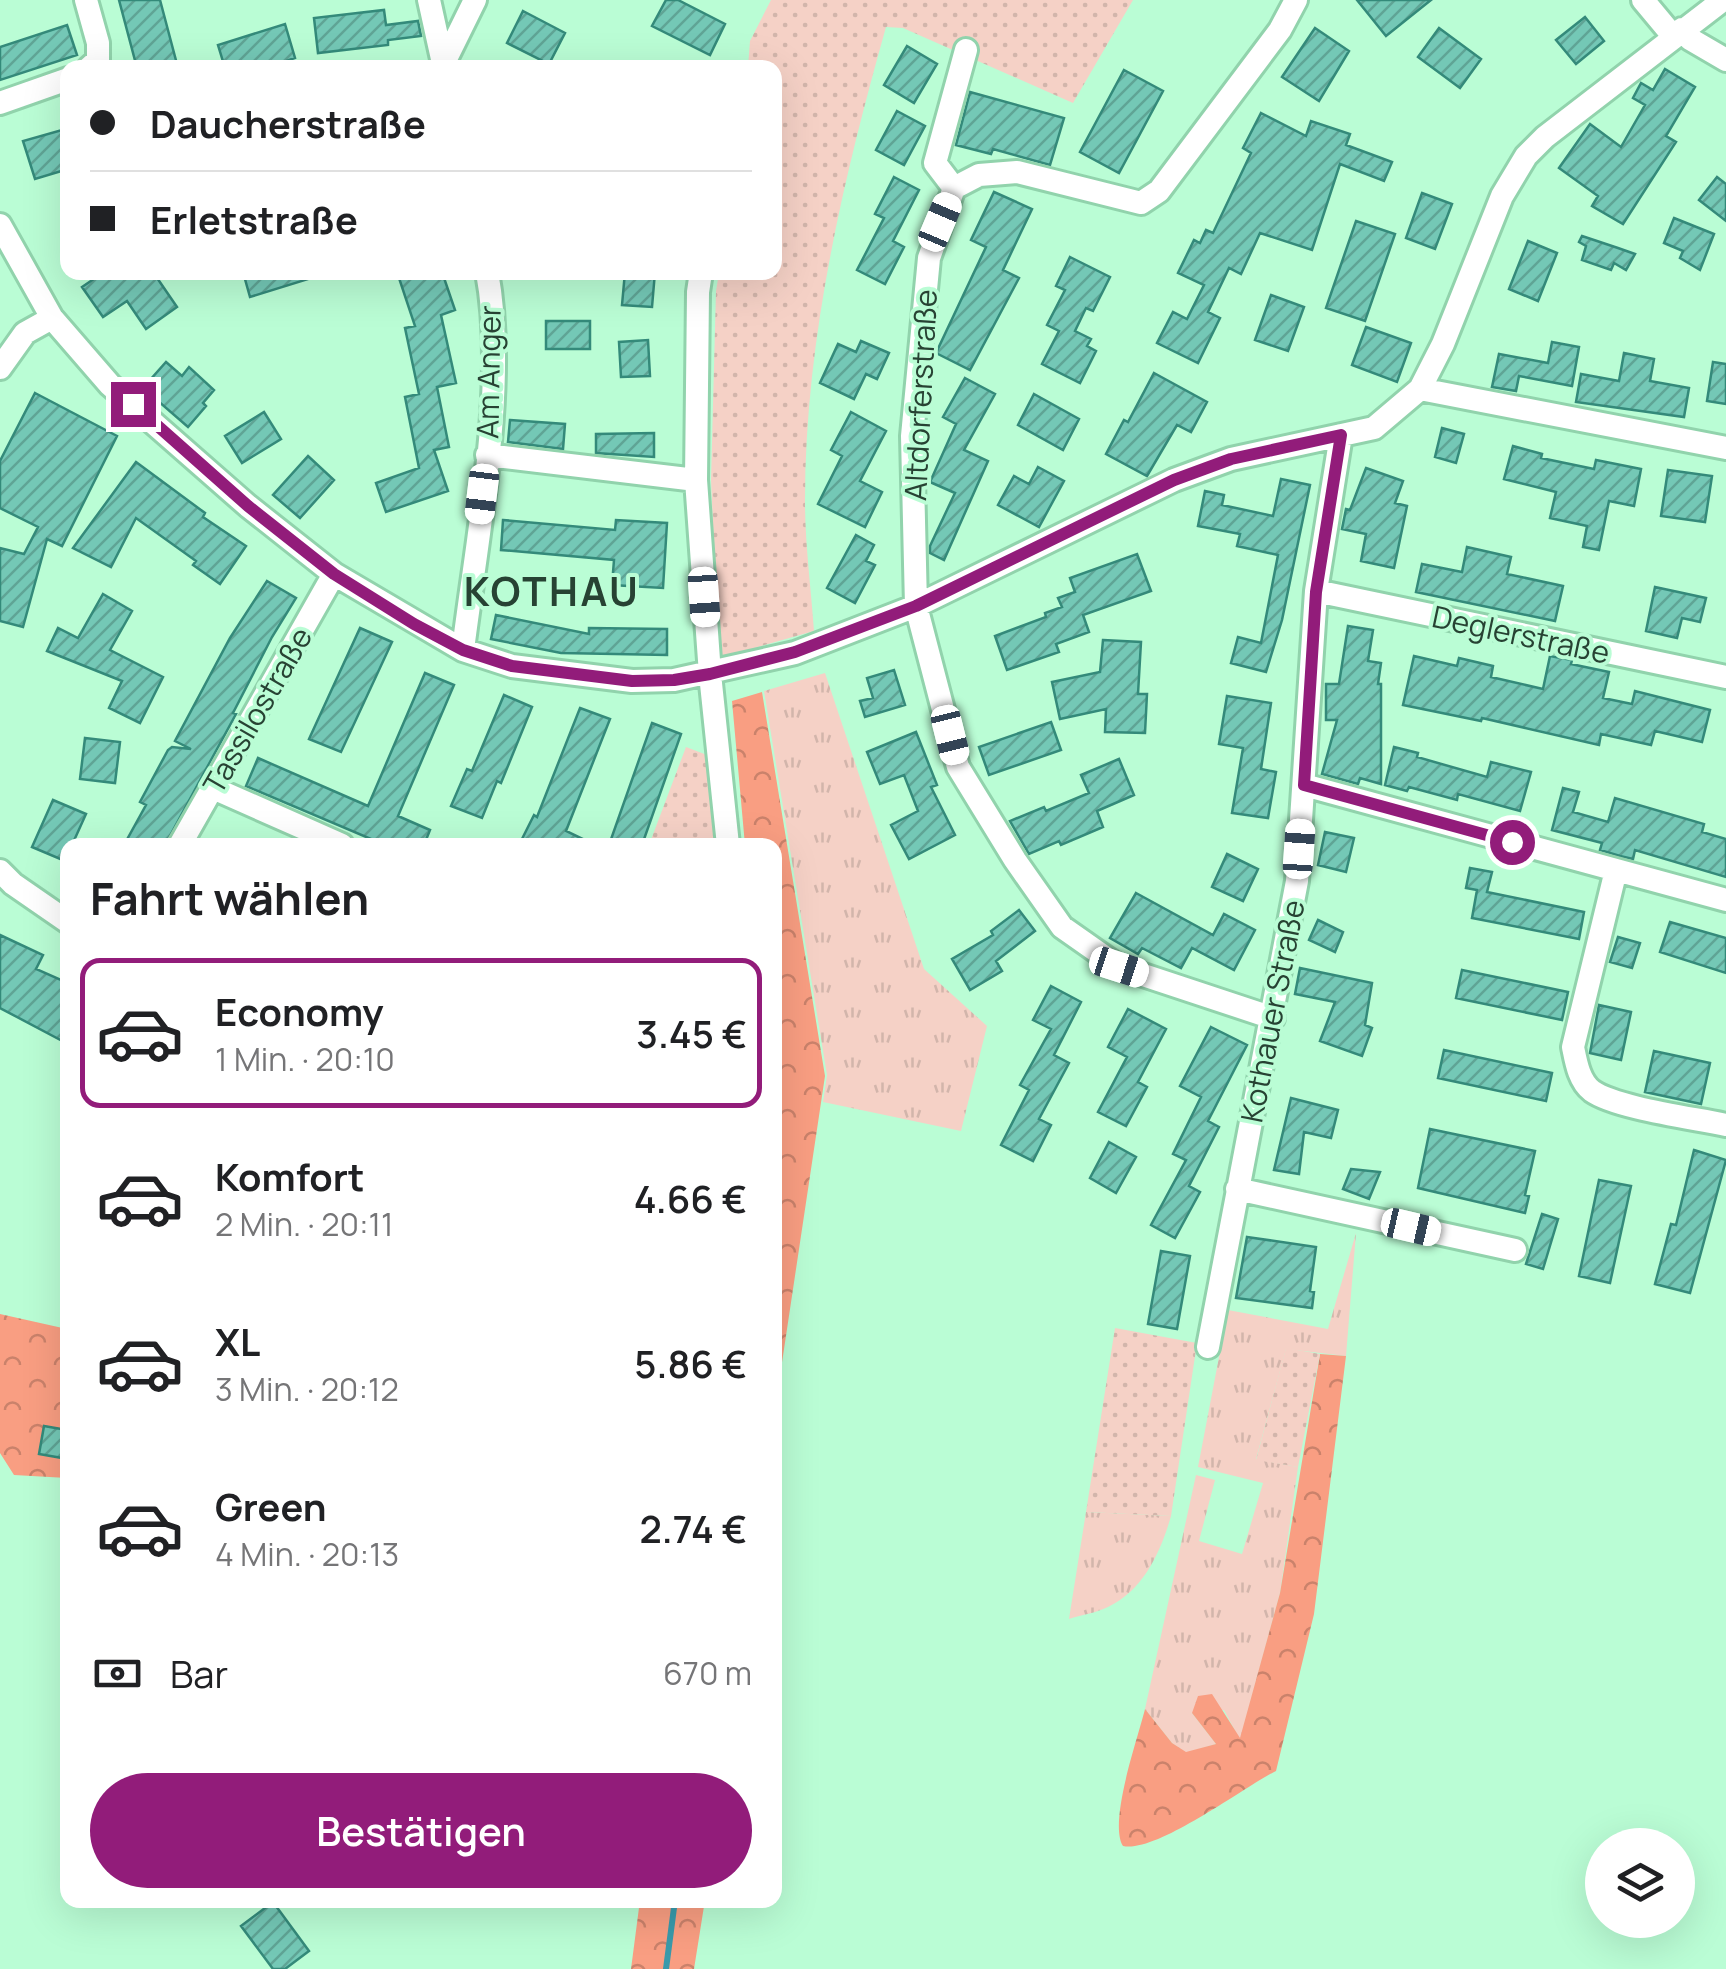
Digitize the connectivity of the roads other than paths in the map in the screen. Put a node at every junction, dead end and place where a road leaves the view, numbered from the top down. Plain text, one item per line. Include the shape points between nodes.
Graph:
1 (86, 0) edge
2 (429, 0) edge
3 (475, 0) edge
4 (1296, 0) edge
5 (1643, 0) edge
6 (1723, 0) edge
7 (1677, 33) junction
8 (966, 50) dead end
9 (98, 60) edge
10 (443, 60) edge
11 (447, 60) edge
12 (1726, 60) edge
13 (60, 82) edge
14 (0, 103) edge
15 (954, 188) junction
16 (0, 226) edge
17 (488, 280) edge
18 (700, 280) edge
19 (52, 318) junction
20 (0, 368) edge
21 (1420, 389) junction
22 (1341, 435) junction
23 (1726, 448) edge
24 (487, 455) junction
25 (696, 480) junction
26 (334, 574) junction
27 (1316, 592) junction
28 (916, 606) junction
29 (463, 650) junction
30 (710, 674) junction
31 (1726, 676) edge
32 (1304, 785) junction
33 (213, 788) junction
34 (184, 838) edge
35 (326, 838) edge
36 (727, 838) edge
37 (0, 870) edge
38 (1616, 870) junction
39 (1726, 900) edge
40 (60, 916) edge
41 (1273, 1018) junction
42 (1726, 1125) edge
43 (1237, 1189) junction
44 (1515, 1250) dead end
45 (1208, 1348) dead end

1 - 9 street
2 - 10 street
3 - 11 street
4 - 15 street via 1159,190 1141,203 1017,172 979,175
5 - 7 street
6 - 7 street
7 - 12 street
7 - 21 street via 1526,156 1502,196
8 - 15 street via 935,163
13 - 14 street
15 - 28 street, Altdorferstraße via 929,258 921,324 912,436
16 - 19 street
17 - 24 street, Am Anger via 494,336
18 - 25 street
19 - 20 street via 25,333
19 - 26 street via 110,384
21 - 22 street via 1374,428
21 - 23 street
22 - 27 street, Kothauer Straße
22 - 28 street via 1231,459 1174,480
24 - 25 street
24 - 29 street, Am Anger
25 - 30 street
26 - 29 street
26 - 33 street, Tassilostraße
27 - 31 street, Deglerstraße
27 - 32 street, Kothauer Straße
28 - 30 street via 795,652
28 - 41 street, Altdorferstraße via 958,767 1062,928 1119,967
29 - 30 street via 512,666 632,681
30 - 36 street
32 - 38 street
32 - 41 street, Kothauer Straße via 1297,881
33 - 34 street, Tassilostraße
33 - 35 street
37 - 40 street
38 - 39 street
38 - 42 street via 1573,1047 1578,1072 1590,1090 1613,1100
41 - 43 street, Kothauer Straße
43 - 44 street
43 - 45 street, Kothauer Straße

